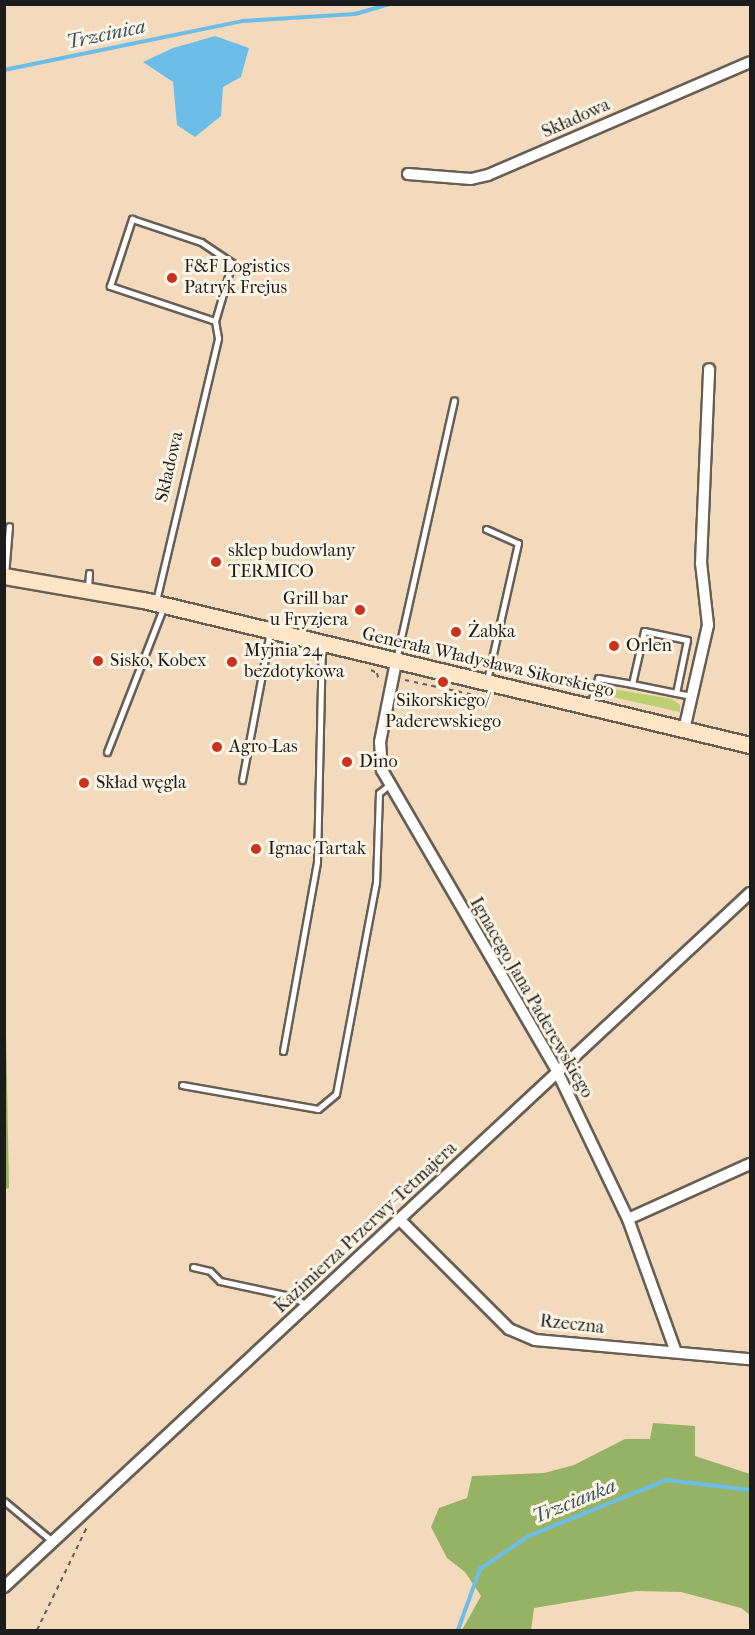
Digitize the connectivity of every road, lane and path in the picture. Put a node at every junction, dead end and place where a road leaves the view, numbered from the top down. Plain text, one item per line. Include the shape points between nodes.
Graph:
1 (750, 62) edge
2 (408, 174) dead end
3 (215, 321) junction
4 (709, 369) dead end
5 (454, 400) dead end
6 (9, 526) dead end
7 (486, 529) dead end
8 (6, 557) edge
9 (5, 576) edge
10 (160, 604) junction
11 (271, 630) junction
12 (322, 644) junction
13 (396, 662) junction
14 (368, 669) dead end
15 (487, 683) junction
16 (632, 684) junction
17 (389, 690) junction
18 (676, 693) junction
19 (692, 696) junction
20 (490, 699) dead end
21 (590, 707) junction
22 (684, 730) junction
23 (750, 745) edge
24 (107, 752) dead end
25 (243, 780) dead end
26 (389, 785) junction
27 (750, 893) edge
28 (283, 1051) dead end
29 (557, 1071) junction
30 (182, 1085) dead end
31 (750, 1164) edge
32 (628, 1219) junction
33 (400, 1220) junction
34 (193, 1267) dead end
35 (307, 1307) junction
36 (676, 1352) junction
37 (750, 1359) edge
38 (4, 1501) edge
39 (97, 1502) junction
40 (53, 1542) junction
41 (6, 1584) edge
42 (37, 1630) edge

1 - 2 street, Składowa via 488,176 471,179
3 - 3 lane via 110,286 132,219 201,242 232,263
3 - 10 lane, Składowa via 218,338
4 - 19 street via 701,563 708,626
5 - 13 lane
6 - 8 lane
7 - 15 lane via 518,543
8 - 9 lane
9 - 10 main road, Generała Władysława Sikorskiego via 88,580
10 - 11 main road, Generała Władysława Sikorskiego
10 - 24 lane, Składowa
11 - 12 main road, Generała Władysława Sikorskiego
11 - 25 lane
12 - 13 main road, Generała Władysława Sikorskiego
12 - 28 lane via 317,862
13 - 15 main road, Generała Władysława Sikorskiego
13 - 17 street, Ignacego Jana Paderewskiego
14 - 17 path via 377,673 379,688
15 - 21 main road, Generała Władysława Sikorskiego
16 - 18 lane
16 - 18 lane via 644,631 687,640
16 - 21 lane via 598,678
17 - 20 path via 397,691 402,680
17 - 26 street, Ignacego Jana Paderewskiego via 379,758
18 - 19 lane
19 - 22 street
21 - 22 main road, Generała Władysława Sikorskiego
22 - 23 main road, Generała Władysława Sikorskiego
26 - 29 street, Ignacego Jana Paderewskiego
26 - 30 lane via 379,793 376,884 336,1094 318,1109
27 - 29 street, Kazimierza Przerwy-Tetmajera
29 - 32 street, Ignacego Jana Paderewskiego
29 - 33 street, Kazimierza Przerwy-Tetmajera
31 - 32 street
32 - 36 street, Ignacego Jana Paderewskiego
33 - 35 street, Kazimierza Przerwy-Tetmajera
33 - 36 street, Rzeczna via 509,1329 535,1340
34 - 35 lane via 210,1271 220,1281 294,1297
35 - 39 street, Kazimierza Przerwy-Tetmajera
36 - 37 street, Rzeczna
38 - 40 lane
39 - 40 street, Kazimierza Przerwy-Tetmajera
39 - 42 path via 78,1552
40 - 41 street, Kazimierza Przerwy-Tetmajera

